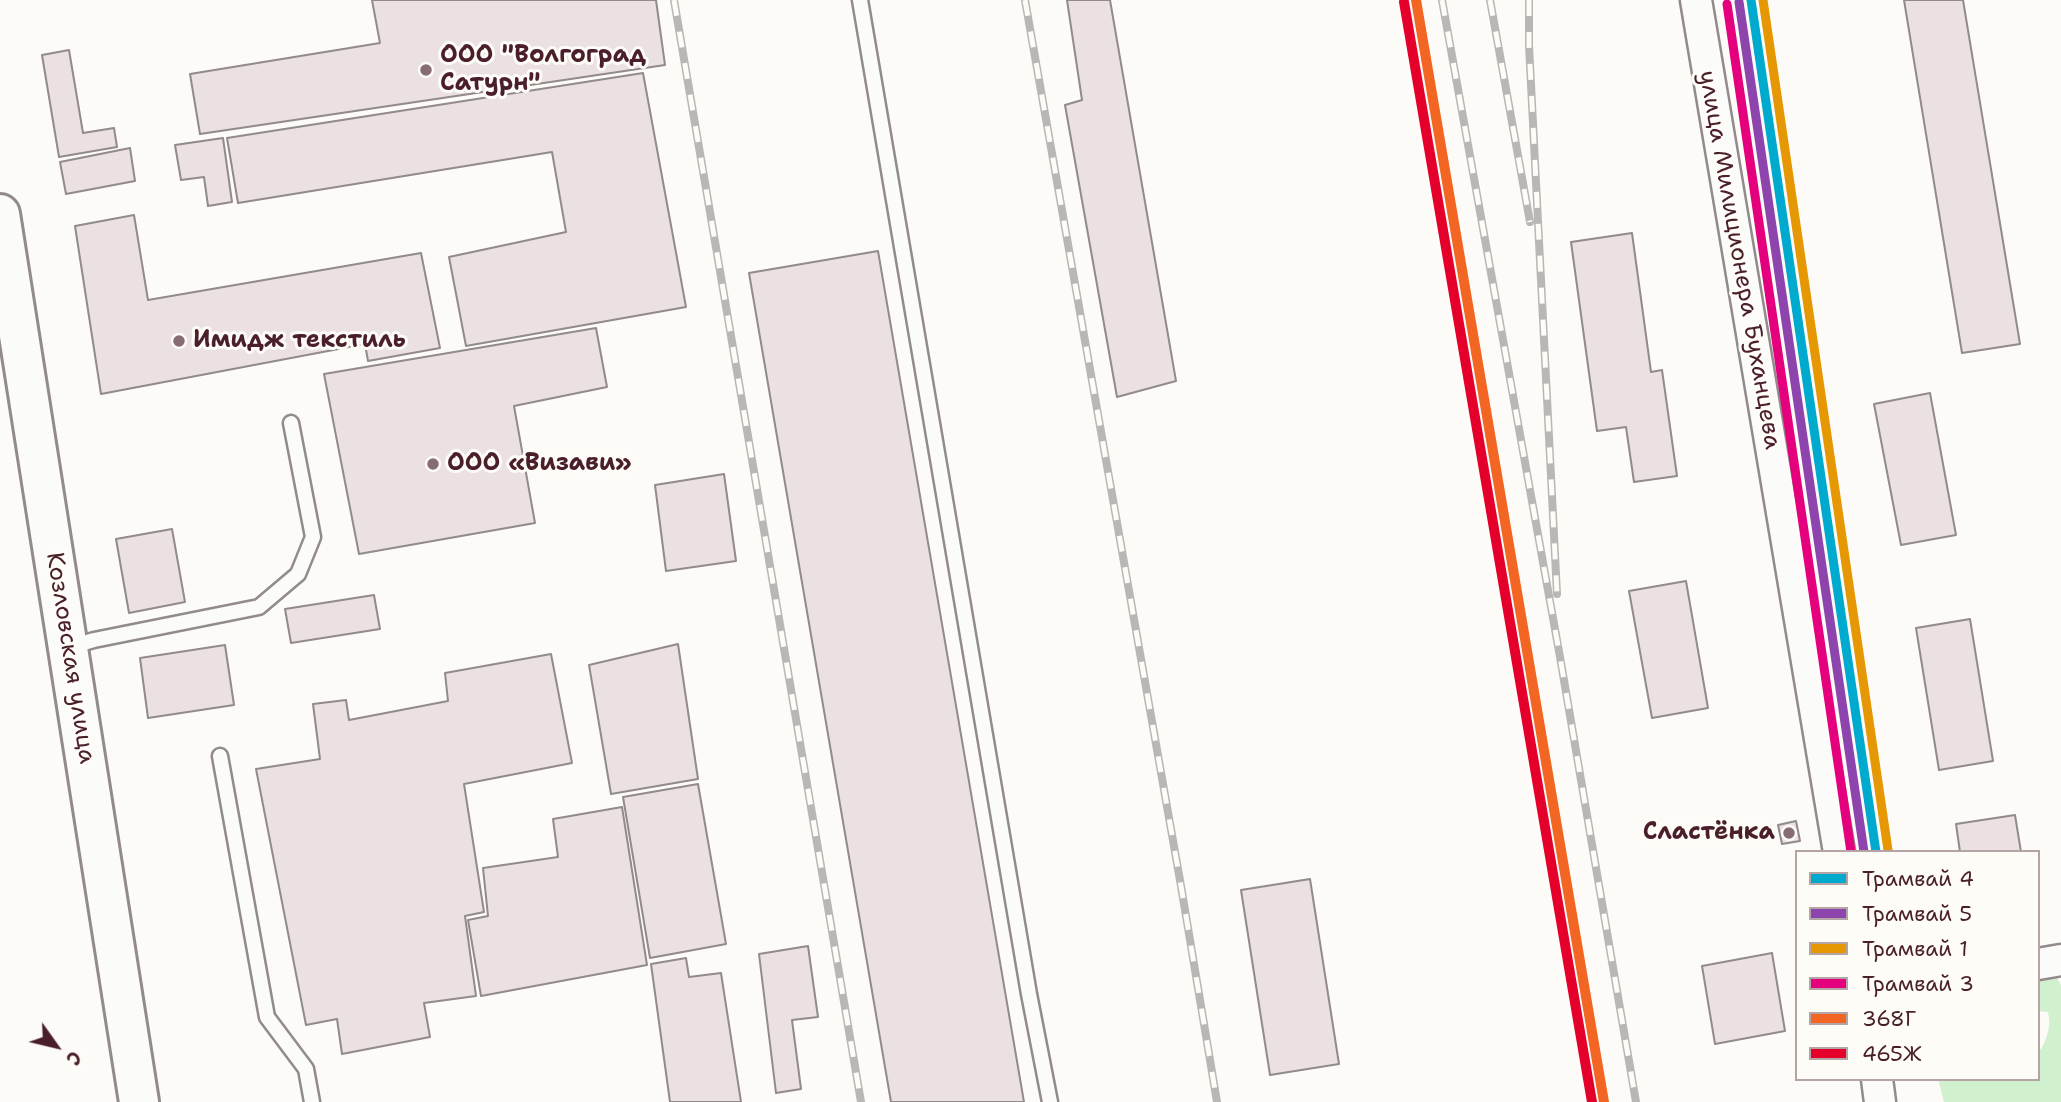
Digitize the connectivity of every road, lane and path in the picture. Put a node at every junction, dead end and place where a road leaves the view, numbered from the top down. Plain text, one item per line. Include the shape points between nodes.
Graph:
1 (860, 0) edge
2 (1696, 0) edge
3 (0, 214) edge
4 (291, 423) dead end
5 (68, 648) junction
6 (220, 756) dead end
7 (1839, 850) edge
8 (2061, 960) edge
9 (2040, 964) edge
10 (1877, 1081) edge
11 (139, 1102) edge
12 (312, 1102) edge
13 (1050, 1102) edge
14 (1880, 1102) edge

1 - 13 lane
2 - 7 street, улица Милиционера Буханцева
3 - 5 street, Козловская улица
4 - 5 lane via 313,537 298,573 259,607
5 - 11 street, Козловская улица
6 - 12 lane via 267,1017 306,1069
8 - 9 street
10 - 14 street

